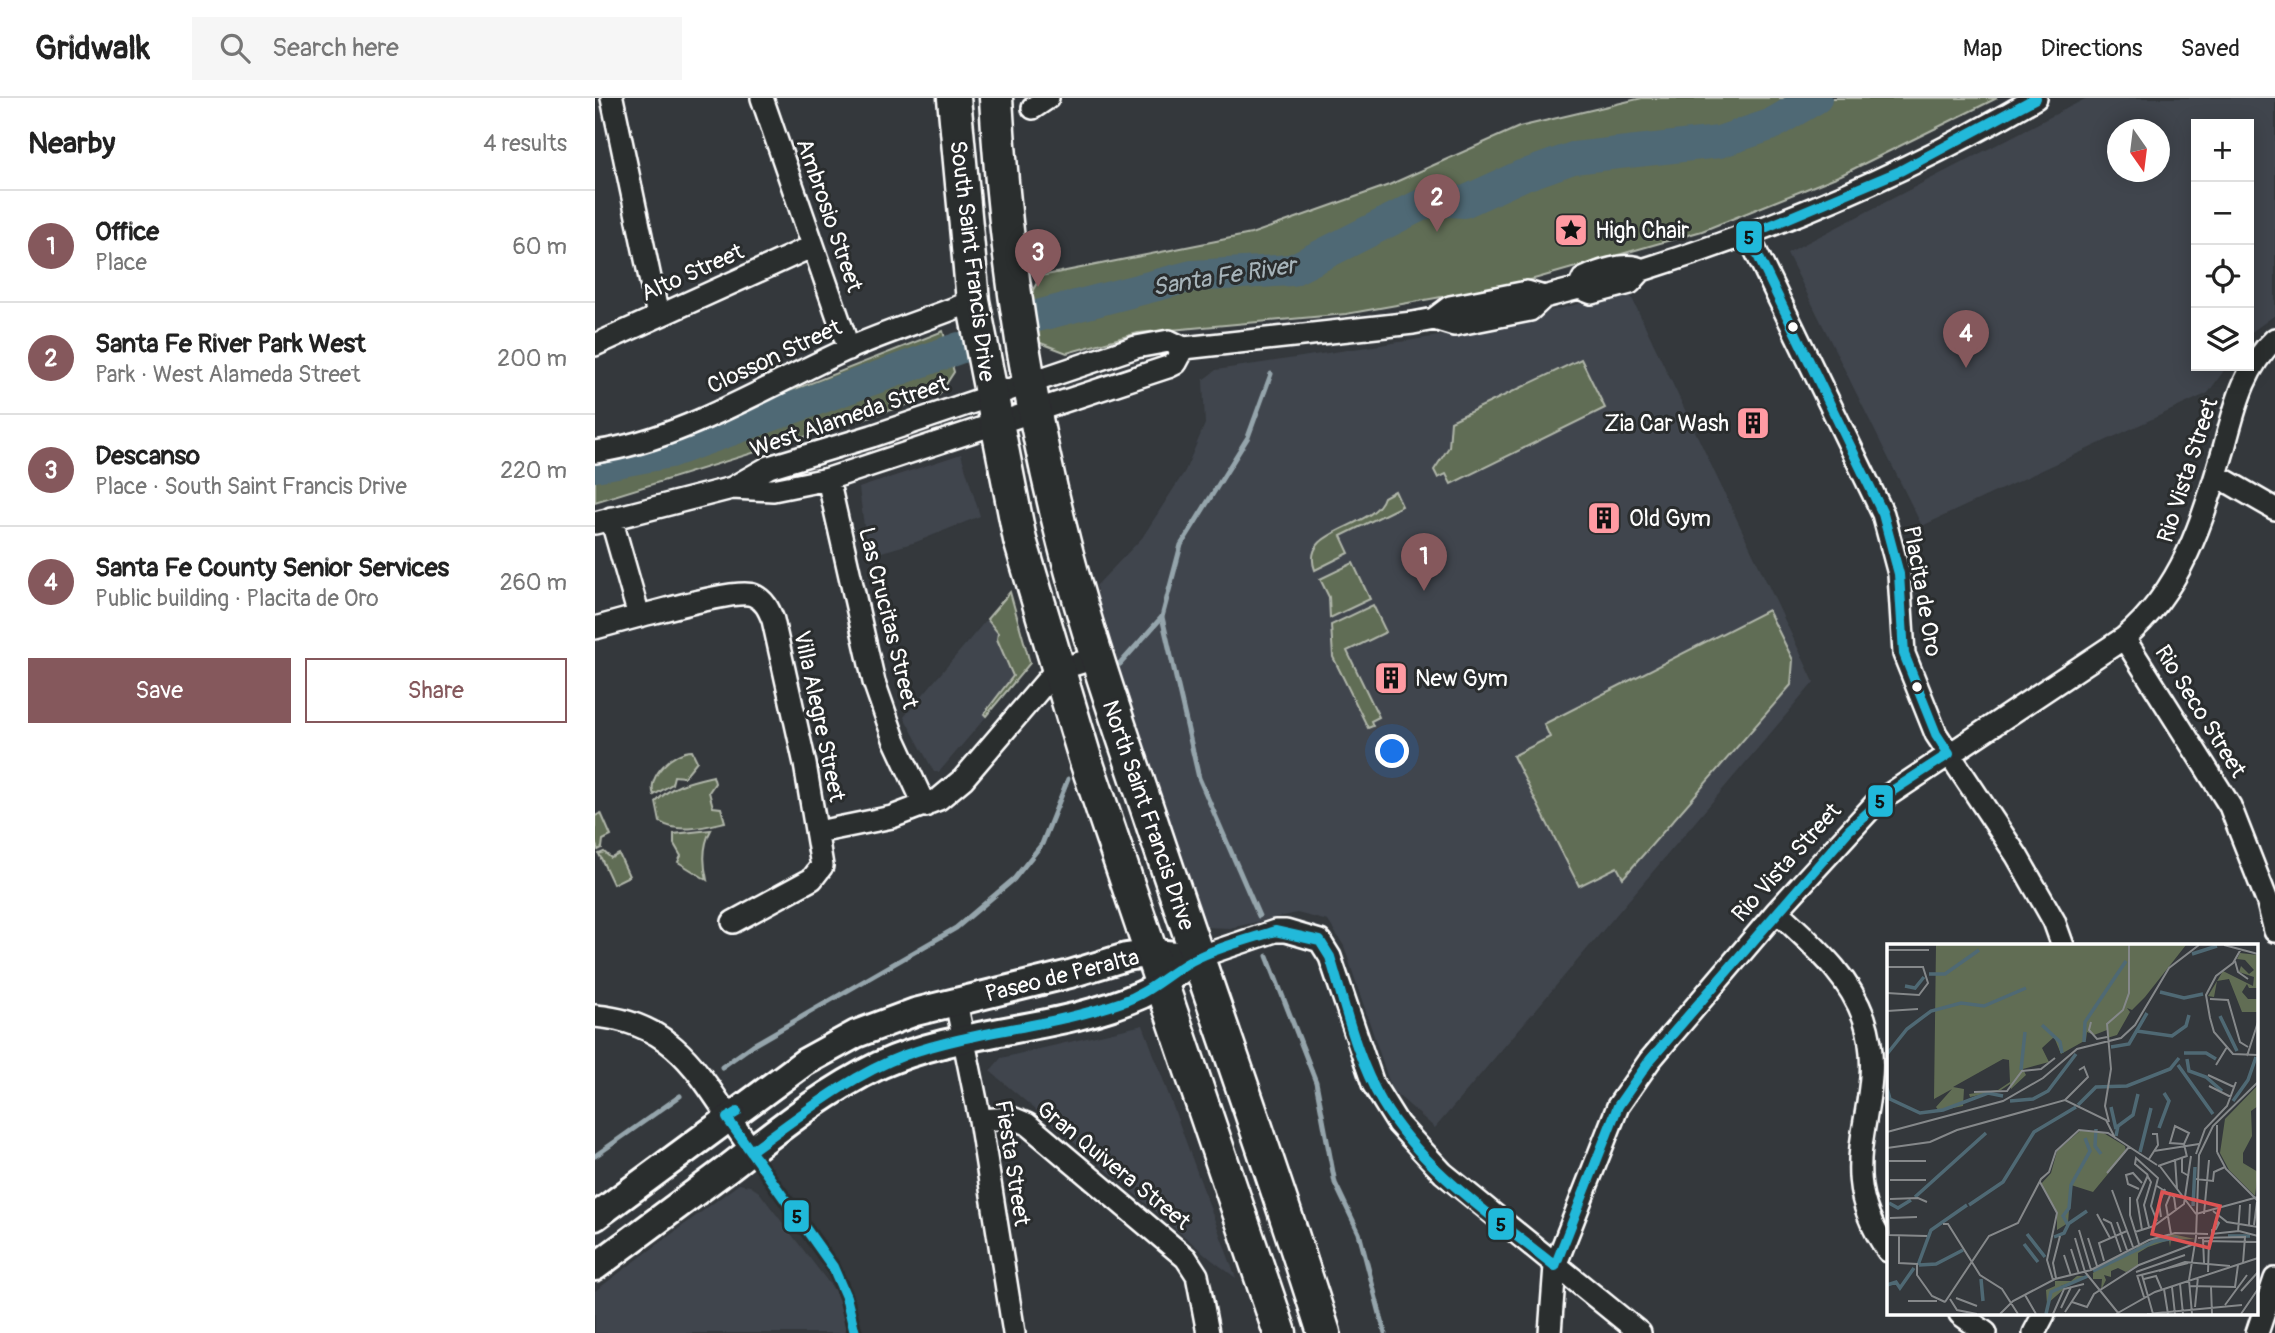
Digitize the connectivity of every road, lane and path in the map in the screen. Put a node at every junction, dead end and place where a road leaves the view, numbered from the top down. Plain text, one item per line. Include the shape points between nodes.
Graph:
1 (612, 98) edge
2 (762, 98) edge
3 (954, 98) edge
4 (996, 98) edge
5 (2036, 98) edge
6 (1748, 235) junction
7 (811, 247) junction
8 (973, 301) junction
9 (658, 316) junction
10 (2275, 339) edge
11 (595, 345) edge
12 (1184, 348) junction
13 (849, 349) junction
14 (1032, 397) junction
15 (992, 410) junction
16 (595, 452) edge
17 (2216, 475) junction
18 (828, 479) junction
19 (732, 488) junction
20 (2275, 509) edge
21 (603, 521) edge
22 (639, 616) junction
23 (595, 628) edge
24 (2124, 638) junction
25 (1096, 658) junction
26 (1056, 670) junction
27 (1949, 754) junction
28 (925, 806) junction
29 (818, 832) junction
30 (1777, 911) junction
31 (733, 922) dead end
32 (2275, 931) edge
33 (2062, 944) edge
34 (1209, 954) junction
35 (1158, 967) junction
36 (956, 1002) junction
37 (595, 1016) edge
38 (965, 1039) junction
39 (727, 1118) junction
40 (980, 1119) junction
41 (751, 1150) junction
42 (595, 1217) edge
43 (1887, 1249) edge
44 (1555, 1266) junction
45 (595, 1267) edge
46 (2275, 1279) edge
47 (1963, 1316) edge
48 (2043, 1316) edge
49 (1014, 1333) edge
50 (1207, 1333) edge
51 (1280, 1333) edge
52 (1324, 1333) edge
53 (1550, 1333) edge
54 (1640, 1333) edge
55 (1986, 1333) edge
56 (2035, 1333) edge
57 (2257, 1333) edge

1 - 9 street
2 - 7 street, Ambrosio Street
3 - 8 highway, South Saint Francis Drive
4 - 14 highway, South Saint Francis Drive via 1006,226
5 - 6 street, West Alameda Street via 1900,171
6 - 12 street, West Alameda Street via 1642,270 1630,283 1544,297 1530,310 1454,325 1434,319
6 - 27 street, Placita de Oro via 1882,514 1899,574 1904,654 1936,734
7 - 9 street, Alto Street
7 - 13 street, Ambrosio Street
8 - 13 street, Closson Street
8 - 15 highway, South Saint Francis Drive
9 - 11 street, Alto Street
10 - 17 street, Rio Vista Street via 2247,375
12 - 14 street, West Alameda Street via 1176,363 1168,367
12 - 14 street, West Alameda Street via 1169,341 1136,347
13 - 16 street, Closson Street via 724,410 619,449
14 - 15 street, West Alameda Street
14 - 15 street, West Alameda Street
14 - 25 highway, North Saint Francis Drive via 1064,544
15 - 18 street, West Alameda Street
15 - 19 street, West Alameda Street via 873,436 769,467
15 - 26 highway, North Saint Francis Drive via 1020,540
17 - 20 street
17 - 24 street, Rio Vista Street via 2171,588
18 - 19 street, West Alameda Street via 773,490
18 - 28 street, Las Crucitas Street via 874,682 894,740
19 - 21 street, West Alameda Street
21 - 22 street
22 - 23 street, Villa Alegre Street
22 - 29 street, Villa Alegre Street via 734,594 752,595 766,603
24 - 27 street, Rio Vista Street
24 - 32 street, Rio Seco Street via 2230,806
25 - 26 street
25 - 34 highway, North Saint Francis Drive
26 - 28 street via 963,779
26 - 35 highway, North Saint Francis Drive
27 - 30 street, Rio Vista Street via 1875,804
27 - 33 street, Placita de Oro via 2017,856
28 - 29 street
29 - 31 street, Villa Alegre Street via 823,858 819,873
30 - 43 street via 1839,972 1864,1019 1872,1072 1859,1146 1859,1174 1870,1221
30 - 44 street, Rio Vista Street via 1650,1060 1618,1106
34 - 35 main road, Paseo de Peralta
34 - 44 street via 1275,931 1320,941 1330,957 1373,1084 1398,1124 1443,1173
34 - 52 highway, North Saint Francis Drive
35 - 36 main road, Paseo de Peralta
35 - 38 main road, Paseo de Peralta via 1141,995 1094,1012
35 - 51 highway, North Saint Francis Drive
36 - 38 street, Fiesta Street
36 - 39 main road, Paseo de Peralta via 898,1017 844,1039
37 - 39 street via 655,1031 685,1055
38 - 40 street, Fiesta Street
38 - 41 main road, Paseo de Peralta via 925,1048 857,1077
39 - 41 street
39 - 42 main road, Paseo de Peralta
40 - 49 street, Fiesta Street
40 - 50 street, Gran Quivera Street via 1012,1118 1027,1124 1186,1258 1199,1281
41 - 45 main road, Paseo de Peralta
44 - 53 street, Rio Vista Street
44 - 54 street
46 - 57 street
47 - 55 street
48 - 56 street

